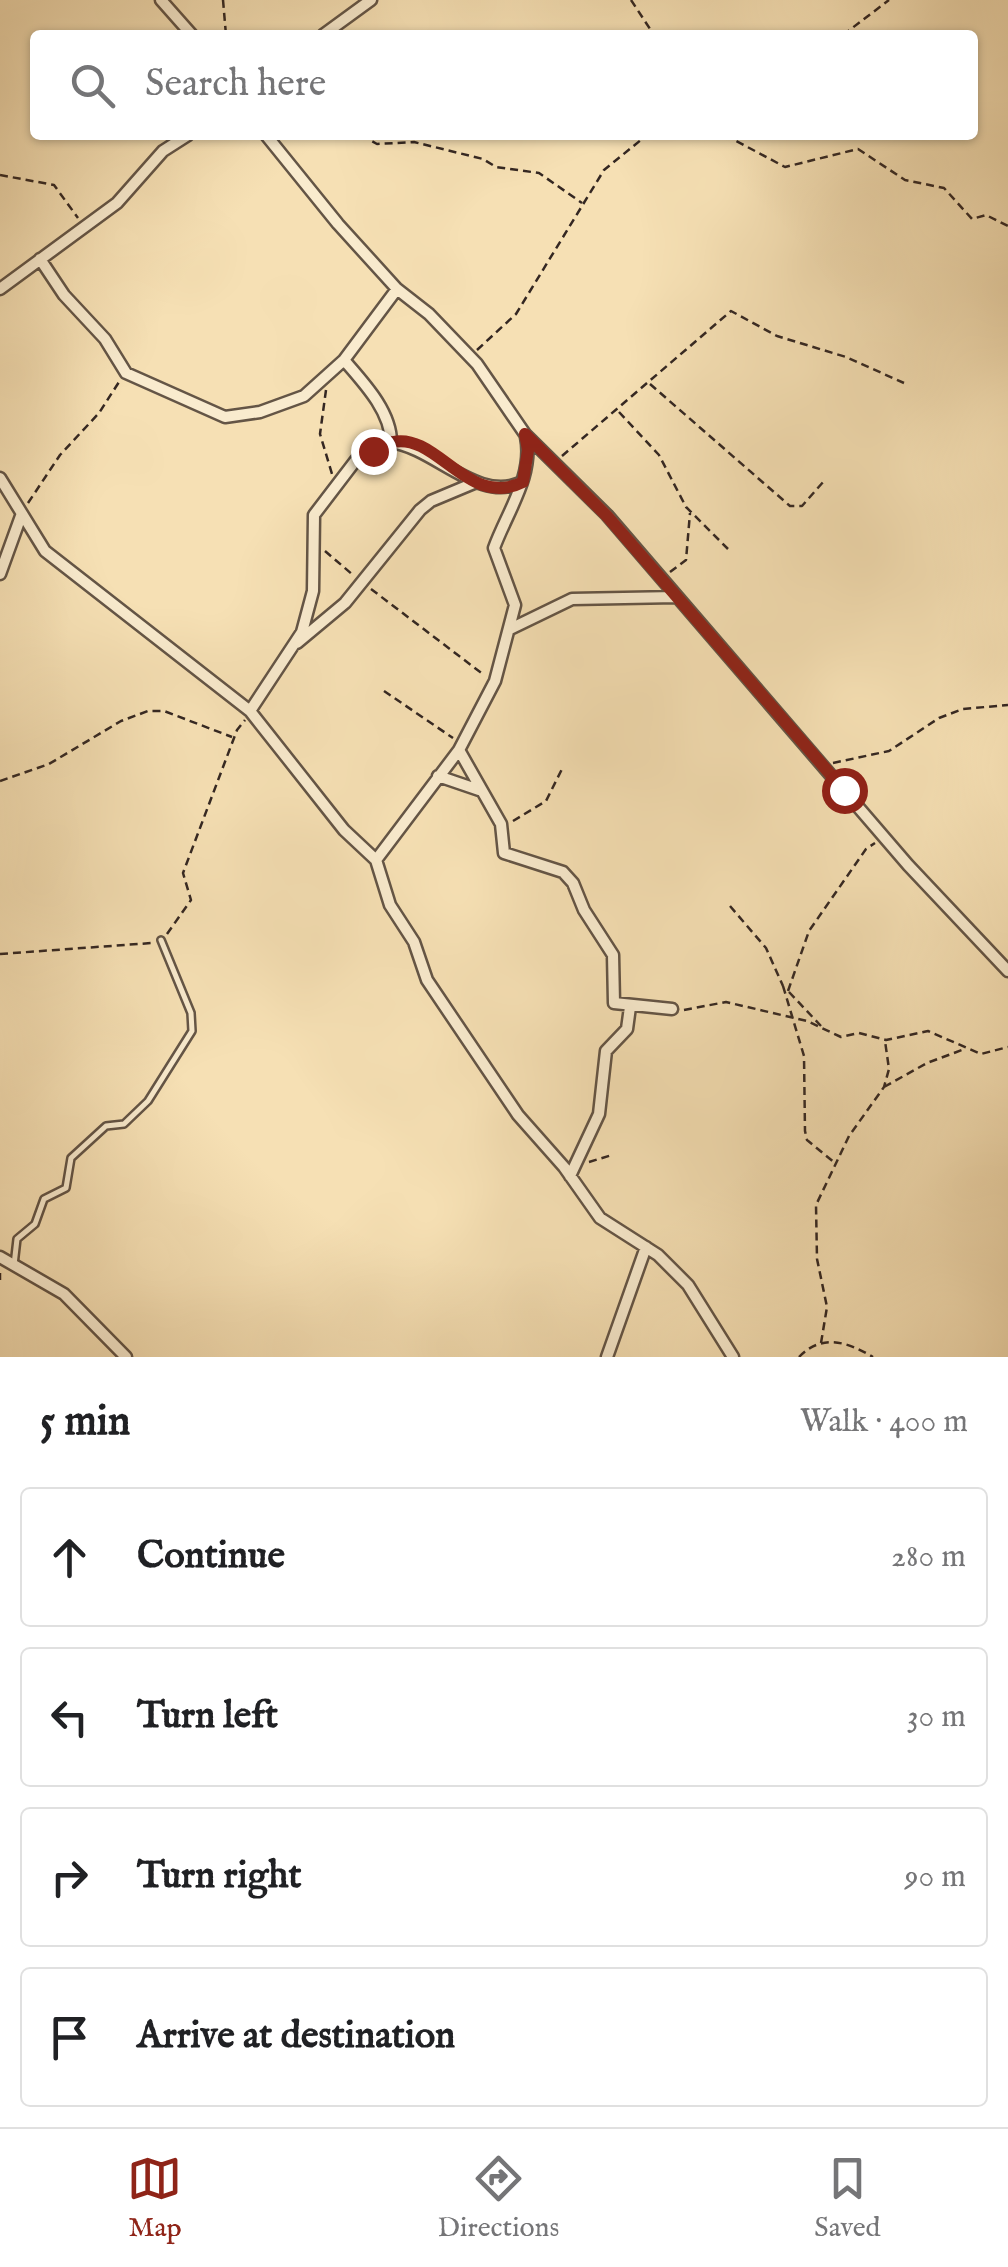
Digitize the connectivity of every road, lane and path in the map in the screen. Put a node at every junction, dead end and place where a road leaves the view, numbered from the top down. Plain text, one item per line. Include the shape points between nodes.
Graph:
1 (160, 0) edge
2 (223, 0) edge
3 (371, 0) edge
4 (630, 0) edge
5 (889, 0) edge
6 (187, 30) edge
7 (226, 30) edge
8 (330, 30) edge
9 (651, 30) edge
10 (850, 30) edge
11 (181, 140) edge
12 (270, 140) edge
13 (370, 140) edge
14 (641, 140) edge
15 (734, 140) edge
16 (0, 175) edge
17 (583, 204) junction
18 (1008, 226) edge
19 (83, 228) junction
20 (40, 259) junction
21 (0, 288) edge
22 (396, 289) junction
23 (469, 358) junction
24 (344, 360) junction
25 (126, 373) junction
26 (322, 379) junction
27 (649, 383) junction
28 (904, 383) dead end
29 (618, 411) junction
30 (525, 434) junction
31 (391, 442) junction
32 (553, 464) junction
33 (0, 478) edge
34 (523, 482) junction
35 (824, 482) dead end
36 (474, 483) junction
37 (333, 486) junction
38 (691, 511) junction
39 (21, 516) junction
40 (311, 529) junction
41 (728, 550) dead end
42 (0, 574) edge
43 (661, 580) junction
44 (361, 581) junction
45 (676, 596) junction
46 (510, 629) junction
47 (297, 643) junction
48 (494, 681) junction
49 (384, 691) dead end
50 (1008, 705) edge
51 (253, 714) junction
52 (234, 738) junction
53 (461, 747) junction
54 (823, 766) junction
55 (562, 770) dead end
56 (438, 776) junction
57 (0, 781) edge
58 (479, 790) junction
59 (502, 824) junction
60 (886, 839) junction
61 (376, 860) junction
62 (730, 906) dead end
63 (161, 940) junction
64 (0, 954) edge
65 (1008, 970) edge
66 (783, 986) junction
67 (788, 991) junction
68 (630, 1007) junction
69 (672, 1009) joint
70 (796, 1019) junction
71 (822, 1027) junction
72 (886, 1040) junction
73 (1008, 1047) edge
74 (963, 1050) junction
75 (884, 1087) junction
76 (612, 1155) dead end
77 (835, 1163) junction
78 (570, 1174) junction
79 (646, 1247) junction
80 (0, 1257) edge
81 (14, 1268) junction
82 (0, 1273) edge
83 (0, 1280) edge
84 (821, 1343) junction
85 (126, 1357) edge
86 (607, 1357) edge
87 (732, 1357) edge
88 (800, 1357) edge
89 (873, 1357) edge

1 - 6 street
2 - 7 path
3 - 8 street
4 - 9 path
5 - 10 path
11 - 19 street
12 - 22 street
13 - 17 path via 414,142 539,173
14 - 17 path via 610,164
15 - 18 path via 784,167 858,150 904,180 944,188 968,216
16 - 19 path via 54,184
17 - 23 path via 516,314
19 - 20 street
20 - 21 street
20 - 25 street
22 - 23 street
22 - 24 street
23 - 30 street
24 - 26 street
24 - 31 street via 378,404
25 - 26 street via 225,417 294,402
25 - 39 path
26 - 37 path via 320,434
27 - 28 path via 732,310 777,336
27 - 29 path
27 - 35 path via 790,506 802,506
29 - 32 path
29 - 38 path via 659,454
30 - 32 street
30 - 34 street
31 - 36 street via 432,454
31 - 37 street via 356,460
32 - 43 street
33 - 39 street
34 - 36 street
34 - 46 street via 494,548 515,600
36 - 44 street via 420,510
37 - 40 street
38 - 41 path
38 - 43 path via 686,560
39 - 42 street
39 - 51 street via 45,551
40 - 44 path
40 - 47 street via 313,591
43 - 45 street
44 - 47 street via 329,619
44 - 48 path
45 - 46 street via 572,600
45 - 54 street
46 - 48 street
47 - 51 street
48 - 53 street
49 - 53 path
50 - 54 path via 963,708 888,751
51 - 52 path
51 - 61 street via 336,821
52 - 57 path via 148,711 49,764
52 - 63 path via 183,874 191,900
53 - 56 street
53 - 58 street
54 - 60 street
55 - 59 path via 536,811
56 - 58 street
56 - 61 street
58 - 59 street
59 - 68 street via 500,846 509,856 562,872 573,883 613,955 614,1002
60 - 65 street
60 - 67 path via 866,850 828,901 809,931
61 - 78 street via 427,980 518,1115
62 - 66 path via 766,948
63 - 64 path
63 - 81 lane via 192,1032 148,1101 71,1158 66,1188 44,1199 34,1224 16,1239
66 - 67 path
66 - 70 path
67 - 71 path
68 - 69 street
68 - 78 street via 627,1029 606,1052 599,1114
69 - 70 path via 726,1002
70 - 71 path
70 - 77 path via 806,1070 804,1131
71 - 72 path via 841,1036
72 - 74 path via 934,1032
72 - 75 path
73 - 74 path via 981,1054
74 - 75 path
75 - 77 path
76 - 78 path
77 - 84 path via 816,1205 826,1307
78 - 79 street via 600,1218
79 - 86 street
79 - 87 street via 698,1297
80 - 81 street
81 - 85 street via 64,1294
82 - 83 path
84 - 88 path
84 - 89 path via 848,1344

